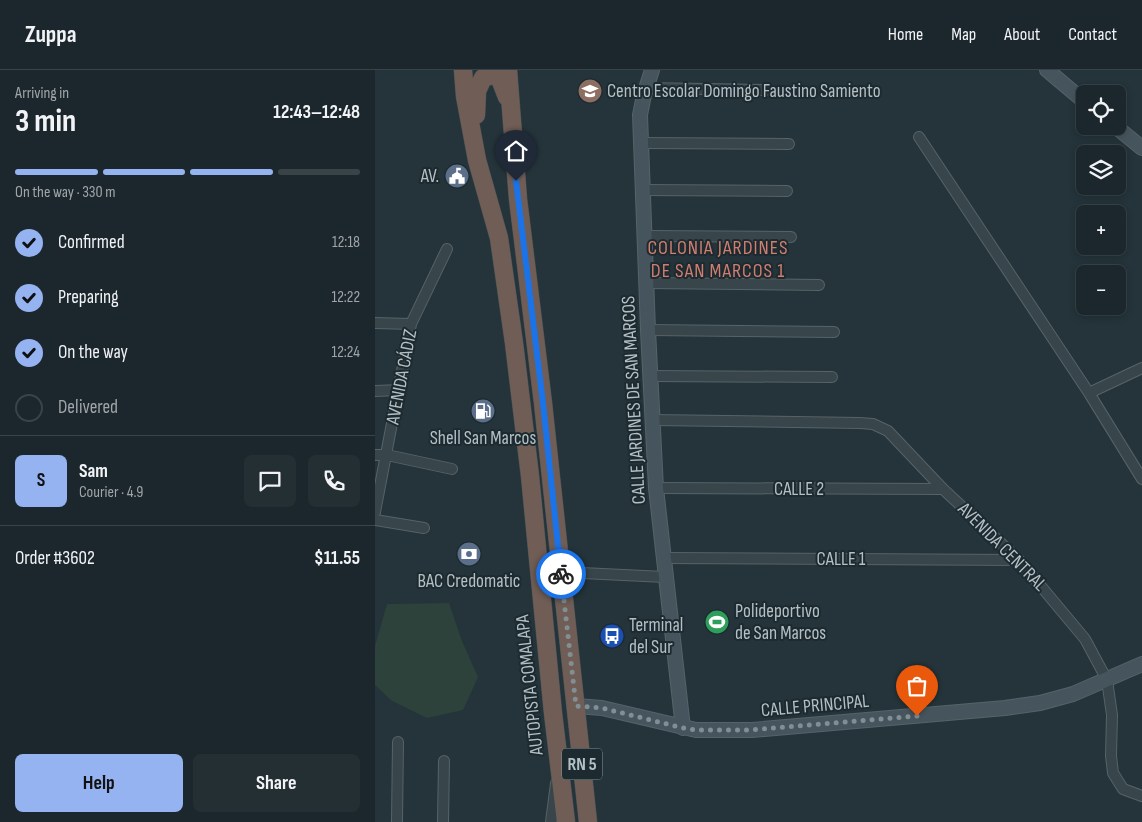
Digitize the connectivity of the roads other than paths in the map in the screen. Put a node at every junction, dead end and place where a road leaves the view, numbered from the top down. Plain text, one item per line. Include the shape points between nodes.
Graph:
1 (463, 70) edge
2 (508, 70) edge
3 (652, 70) edge
4 (1047, 70) edge
5 (646, 88) junction
6 (766, 90) dead end
7 (1076, 94) edge
8 (512, 127) junction
9 (1126, 135) edge
10 (919, 137) dead end
11 (641, 143) junction
12 (789, 144) dead end
13 (1142, 148) edge
14 (477, 160) junction
15 (643, 190) junction
16 (787, 192) dead end
17 (645, 236) junction
18 (791, 237) dead end
19 (447, 249) dead end
20 (646, 283) junction
21 (819, 285) dead end
22 (375, 323) edge
23 (411, 324) junction
24 (647, 330) junction
25 (834, 332) dead end
26 (1142, 368) edge
27 (650, 376) junction
28 (832, 377) dead end
29 (399, 390) junction
30 (375, 391) edge
31 (1089, 393) junction
32 (652, 420) junction
33 (375, 455) edge
34 (387, 455) junction
35 (452, 469) dead end
36 (1142, 480) edge
37 (656, 488) junction
38 (943, 489) junction
39 (375, 512) edge
40 (375, 520) edge
41 (424, 528) dead end
42 (663, 558) junction
43 (1019, 560) junction
44 (561, 572) junction
45 (665, 577) junction
46 (1142, 664) edge
47 (1107, 680) junction
48 (576, 706) junction
49 (683, 728) junction
50 (398, 742) dead end
51 (445, 760) dead end
52 (560, 764) junction
53 (1142, 796) edge
54 (397, 822) edge
55 (443, 822) edge
56 (551, 822) edge
57 (566, 822) edge
58 (588, 822) edge

1 - 14 highway, AUTOPISTA COMALAPA / RN 5
2 - 8 highway, RN 5
3 - 5 main road, CALLE JARDINES DE SAN MARCOS
4 - 7 main road
5 - 6 street
5 - 11 main road, CALLE JARDINES DE SAN MARCOS via 640,115
8 - 14 highway via 510,108 501,82 496,76 487,76 481,82 476,98
8 - 44 highway, RN 5
9 - 13 main road
10 - 31 street
11 - 12 street
11 - 15 main road, CALLE JARDINES DE SAN MARCOS
14 - 52 highway, AUTOPISTA COMALAPA / RN 5 via 499,238 514,342
15 - 16 street
15 - 17 main road, CALLE JARDINES DE SAN MARCOS
17 - 18 street
17 - 20 main road, CALLE JARDINES DE SAN MARCOS
19 - 23 street, AVENIDA CÁDIZ
20 - 21 street
20 - 24 main road, CALLE JARDINES DE SAN MARCOS
22 - 23 street
23 - 29 street, AVENIDA CÁDIZ
24 - 25 street
24 - 27 main road, CALLE JARDINES DE SAN MARCOS
26 - 31 street
27 - 28 street
27 - 32 main road, CALLE JARDINES DE SAN MARCOS
29 - 30 street
29 - 34 street, AVENIDA CÁDIZ
31 - 36 street
32 - 37 main road, CALLE JARDINES DE SAN MARCOS
32 - 38 street, AVENIDA CENTRAL via 881,426
33 - 34 street
34 - 35 street
34 - 39 street, AVENIDA CÁDIZ
37 - 38 street, CALLE 2
37 - 42 main road, CALLE JARDINES DE SAN MARCOS
38 - 43 street, AVENIDA CENTRAL
40 - 41 street
42 - 43 street, CALLE 1
42 - 45 main road, CALLE JARDINES DE SAN MARCOS
43 - 47 street, AVENIDA CENTRAL via 1085,639
44 - 45 street
44 - 48 highway, RN 5
45 - 49 main road, CALLE JARDINES DE SAN MARCOS
46 - 47 main road, CALLE PRINCIPAL
47 - 49 main road, CALLE PRINCIPAL via 1040,703 1005,708 751,730
47 - 53 street via 1112,715 1113,773 1123,789
48 - 49 main road, CALLE PRINCIPAL via 602,708
48 - 58 highway, RN 5
50 - 54 street
51 - 55 street
52 - 56 street
52 - 57 highway, AUTOPISTA COMALAPA / RN 5

